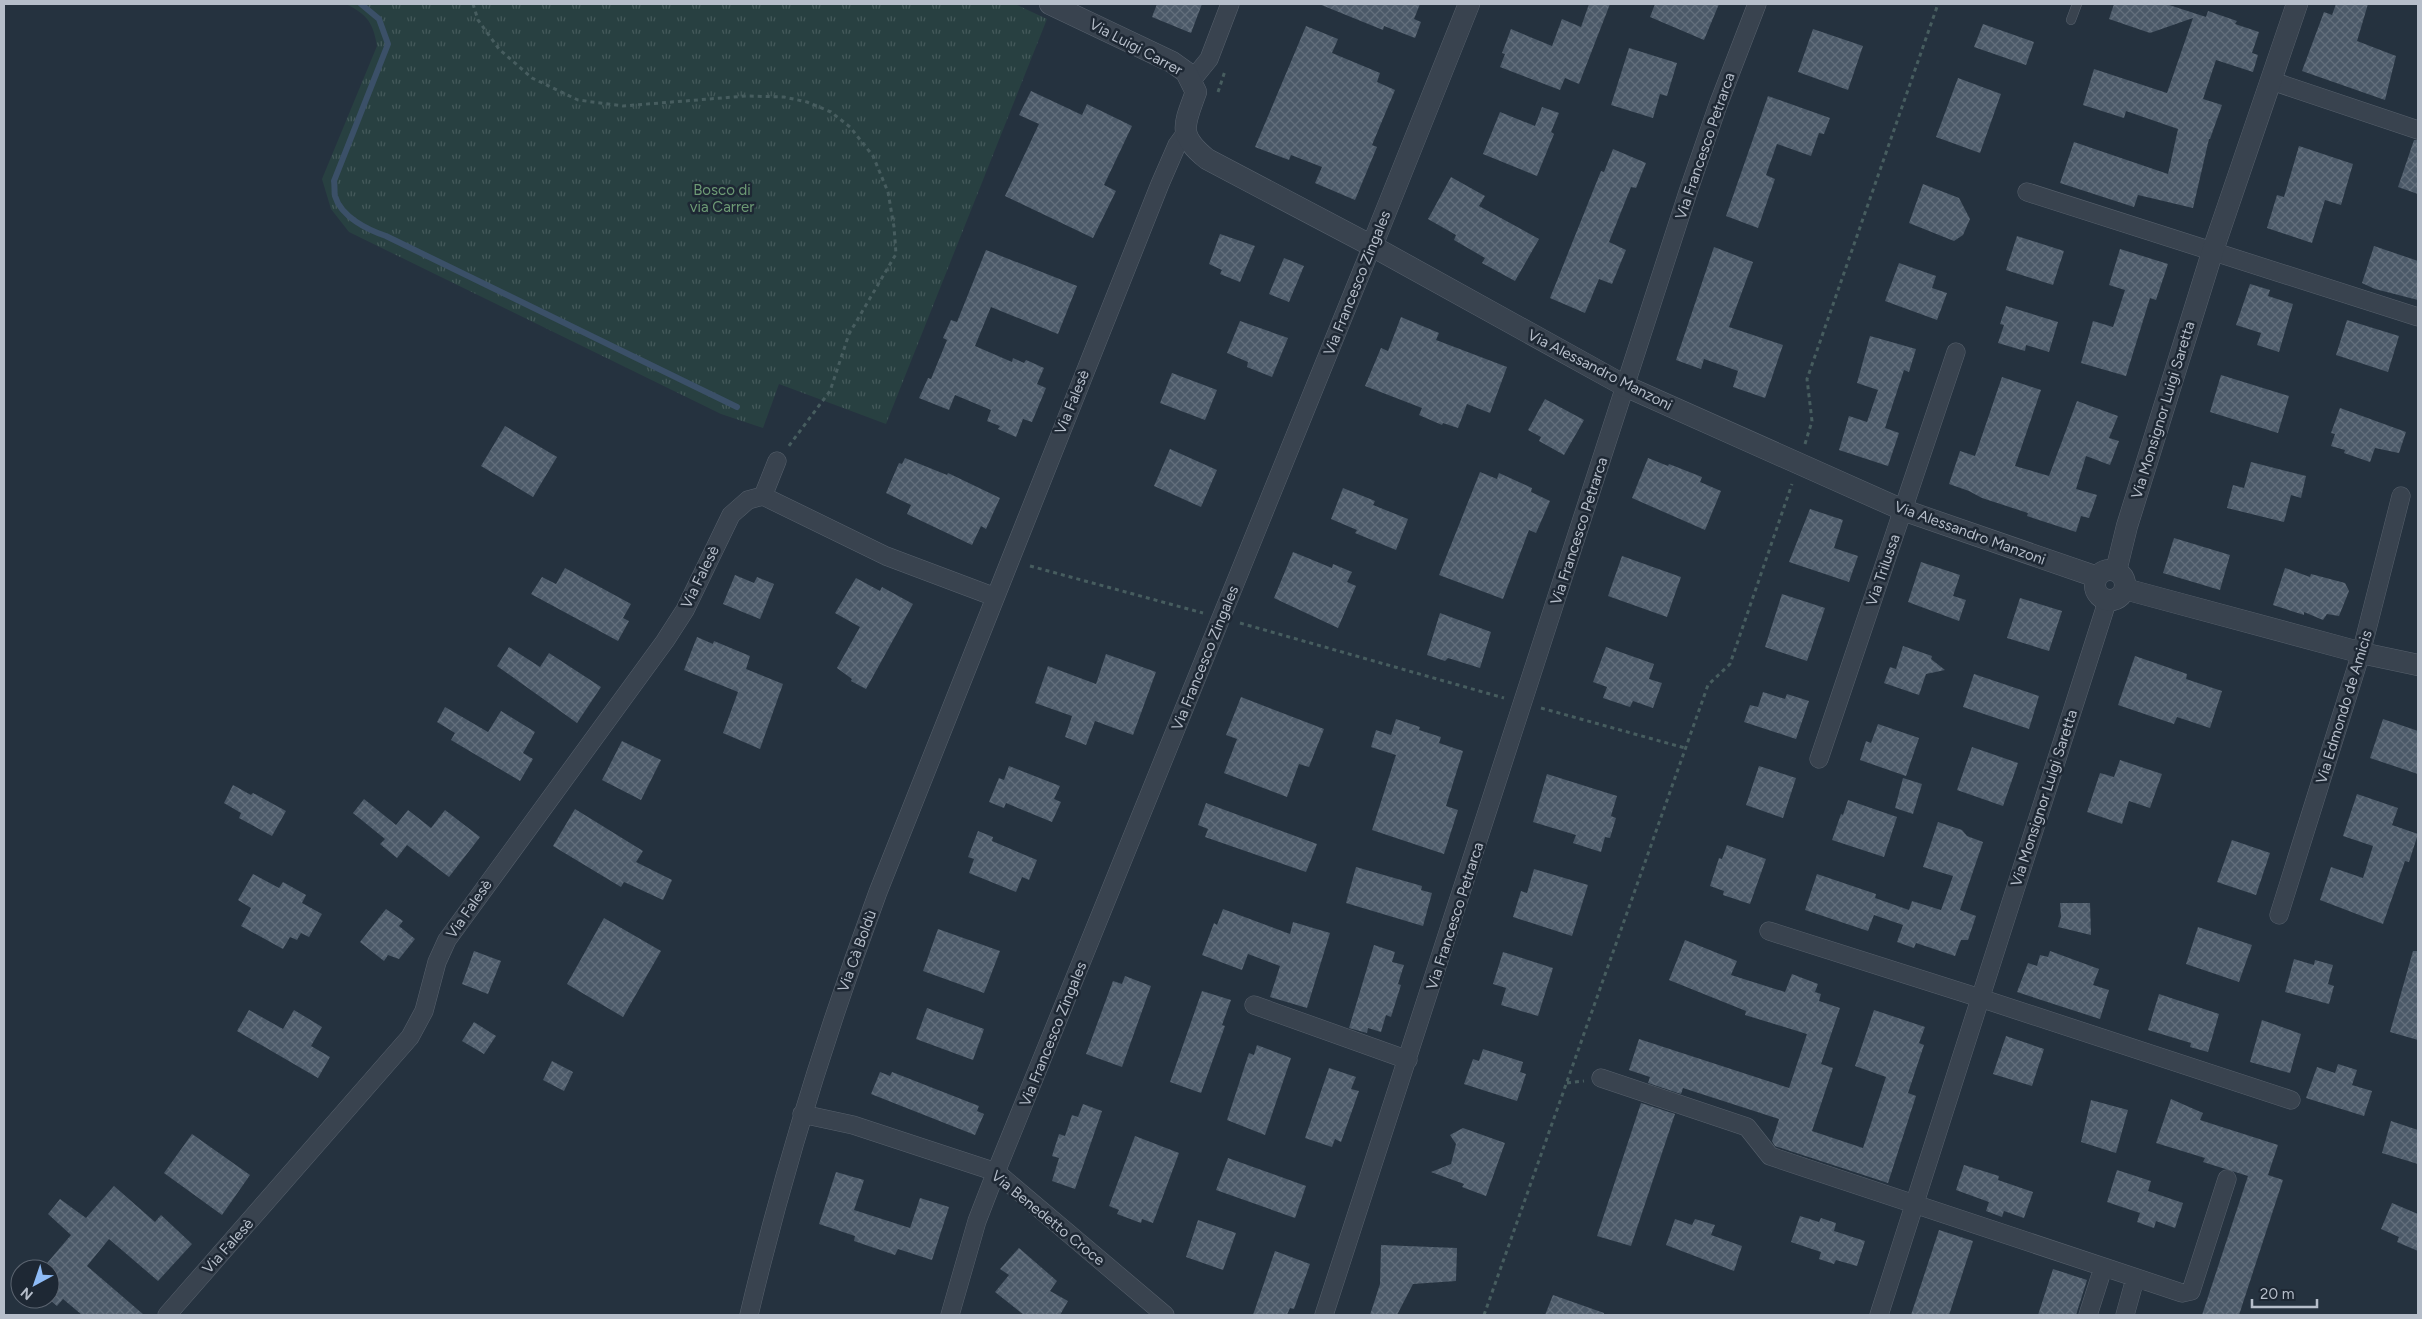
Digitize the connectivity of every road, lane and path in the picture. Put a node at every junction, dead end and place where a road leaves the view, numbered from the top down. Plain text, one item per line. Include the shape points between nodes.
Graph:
1 (473, 4) edge
2 (1050, 4) edge
3 (1230, 4) edge
4 (1468, 4) edge
5 (1757, 4) edge
6 (1938, 4) edge
7 (2077, 4) edge
8 (2297, 4) edge
9 (2071, 20) dead end
10 (1228, 65) dead end
11 (1192, 80) junction
12 (2272, 81) junction
13 (1215, 102) dead end
14 (2418, 130) edge
15 (1185, 134) junction
16 (2027, 192) dead end
17 (1372, 246) junction
18 (2213, 250) junction
19 (2418, 317) edge
20 (1956, 352) dead end
21 (1625, 386) junction
22 (777, 461) joint
23 (1799, 464) junction
24 (763, 496) junction
25 (2400, 496) dead end
26 (1903, 510) junction
27 (1030, 566) dead end
28 (2111, 584) junction
29 (995, 598) junction
30 (1222, 618) junction
31 (2361, 653) junction
32 (2418, 665) edge
33 (1523, 703) junction
34 (1685, 748) junction
35 (1819, 759) dead end
36 (2279, 915) dead end
37 (1769, 931) dead end
38 (1980, 998) junction
39 (1254, 1005) dead end
40 (1408, 1060) junction
41 (1601, 1078) dead end
42 (2291, 1100) dead end
43 (802, 1114) junction
44 (996, 1172) junction
45 (2227, 1179) dead end
46 (1915, 1203) junction
47 (2103, 1268) junction
48 (2135, 1279) junction
49 (167, 1315) edge
50 (748, 1315) edge
51 (950, 1315) edge
52 (1164, 1315) edge
53 (1324, 1315) edge
54 (1484, 1315) edge
55 (1880, 1315) edge
56 (2088, 1315) edge
57 (2125, 1315) edge

1 - 22 path via 478,20 506,55 532,78 578,100 624,106 729,97 784,97 831,112 850,127 873,156 888,192 896,254 849,334 830,391
2 - 11 street, Via Luigi Carrer via 1172,62
3 - 11 street via 1209,59
4 - 17 street, Via Francesco Zingales
5 - 21 street, Via Francesco Petrarca via 1718,105
6 - 23 path via 1807,379 1812,421
7 - 9 lane
8 - 12 street, Via Monsignor Luigi Saretta
10 - 13 path
11 - 15 street, Via Falesè via 1196,92
12 - 14 street
12 - 18 street, Via Monsignor Luigi Saretta
15 - 17 street, Via Alessandro Manzoni via 1191,146 1207,159
15 - 29 street, Via Falesè via 1160,184
16 - 18 street
17 - 21 street, Via Alessandro Manzoni
17 - 30 street, Via Francesco Zingales
18 - 19 street
18 - 28 street, Via Monsignor Luigi Saretta
20 - 26 street, Via Trilussa
21 - 23 street, Via Alessandro Manzoni
21 - 33 street, Via Francesco Petrarca
22 - 24 street
23 - 26 street, Via Alessandro Manzoni
23 - 34 path via 1730,664 1708,685
24 - 29 street via 886,556
24 - 49 street, Via Falesè via 748,500 731,515 685,610 447,940 437,962 424,1011 410,1036
25 - 31 street, Via Edmondo de Amicis
26 - 28 street, Via Alessandro Manzoni
26 - 35 street, Via Trilussa
27 - 30 path
28 - 31 street, Via Alessandro Manzoni
28 - 38 street, Via Monsignor Luigi Saretta
29 - 43 street, Via Cà Boldù via 875,900
30 - 33 path
30 - 44 street, Via Francesco Zingales
31 - 32 street, Via Alessandro Manzoni
31 - 36 street, Via Edmondo de Amicis
33 - 34 path
33 - 40 street, Via Francesco Petrarca
34 - 54 path
37 - 38 street
38 - 42 street
38 - 46 street, Via Monsignor Luigi Saretta
39 - 40 street
40 - 53 street, Via Francesco Petrarca
41 - 46 street via 1747,1127 1770,1156
43 - 44 street, Via Benedetto Croce via 853,1125
43 - 50 street, Via Cà Boldù
44 - 51 street, Via Francesco Zingales via 977,1221
44 - 52 street, Via Benedetto Croce
45 - 48 street via 2191,1291 2182,1293
46 - 47 street
46 - 55 street, Via Monsignor Luigi Saretta
47 - 48 street
47 - 56 street
48 - 57 street

